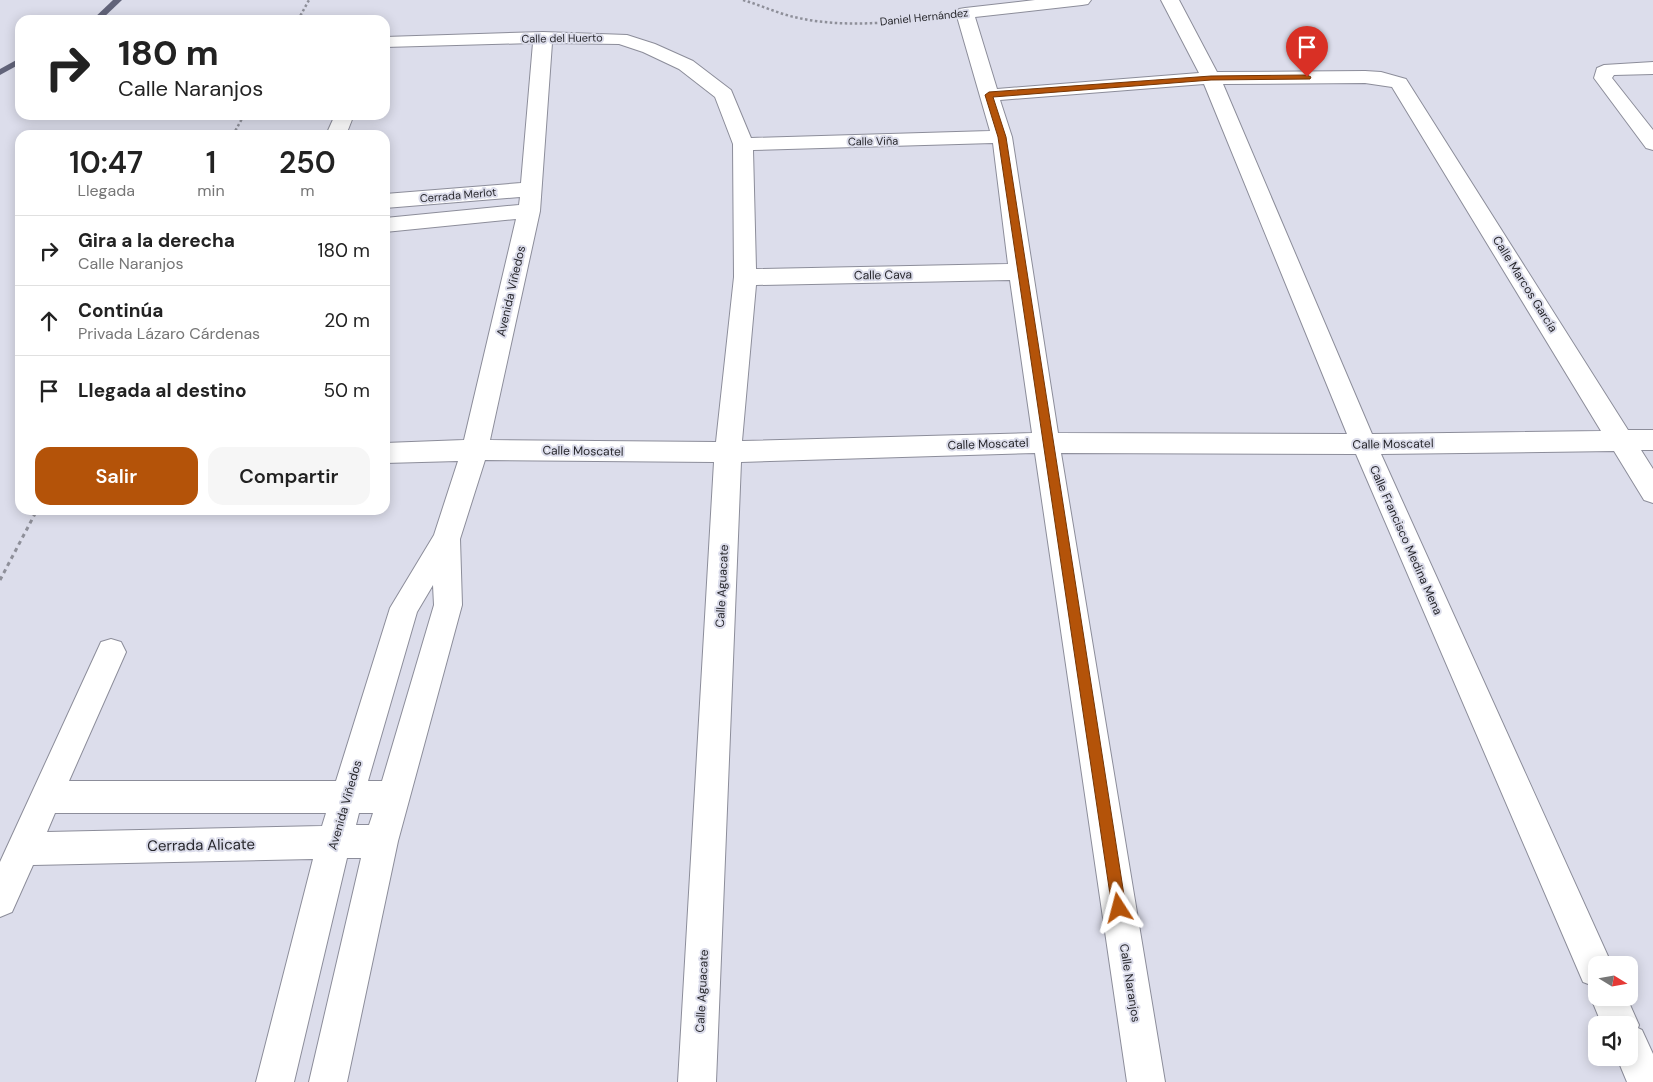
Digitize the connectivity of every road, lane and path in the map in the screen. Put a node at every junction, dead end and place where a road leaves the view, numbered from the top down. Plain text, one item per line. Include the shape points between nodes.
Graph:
1 (309, 0) edge
2 (743, 0) edge
3 (979, 0) edge
4 (1082, 0) edge
5 (1170, 0) edge
6 (964, 13) junction
7 (301, 15) edge
8 (543, 37) junction
9 (390, 42) edge
10 (1653, 68) edge
11 (1211, 78) junction
12 (724, 94) joint
13 (989, 95) junction
14 (1002, 137) junction
15 (744, 144) junction
16 (1653, 144) edge
17 (530, 200) junction
18 (390, 201) edge
19 (390, 223) edge
20 (1020, 272) junction
21 (745, 277) junction
22 (1653, 440) edge
23 (1621, 441) junction
24 (1047, 443) junction
25 (1364, 444) junction
26 (475, 450) junction
27 (728, 452) junction
28 (390, 453) edge
29 (1653, 492) edge
30 (34, 515) edge
31 (446, 539) junction
32 (0, 580) edge
33 (111, 652) dead end
34 (45, 797) junction
35 (347, 797) junction
36 (394, 797) junction
37 (381, 841) junction
38 (334, 842) junction
39 (22, 849) junction
40 (0, 900) edge
41 (1590, 956) edge
42 (1638, 1064) edge
43 (275, 1082) edge
44 (328, 1082) edge
45 (697, 1082) edge
46 (1146, 1082) edge
47 (1646, 1082) edge

1 - 7 path
2 - 6 path, Daniel Hernández via 795,17 877,22
3 - 6 street
4 - 6 street, Daniel Hernández
5 - 11 street, Calle Francisco Medina Mena
6 - 13 street, Calle Naranjos
8 - 9 street, Calle del Huerto
8 - 12 street, Calle del Huerto via 621,38 686,65
8 - 17 street, Avenida Viñedos
10 - 16 street via 1611,69 1604,72 1603,78
11 - 13 street
11 - 23 street, Calle Marcos García via 1365,77 1399,83
11 - 25 street, Calle Francisco Medina Mena
12 - 15 street, Calle Aguacate
13 - 14 street, Calle Naranjos
14 - 15 street, Calle Viña
14 - 20 street, Calle Naranjos
15 - 21 street, Calle Aguacate
17 - 18 street, Cerrada Merlot
17 - 19 street, Cerrada Merlot
17 - 26 street, Avenida Viñedos
20 - 21 street, Calle Cava
20 - 24 street, Calle Naranjos
21 - 27 street, Calle Aguacate
22 - 23 street, Calle Moscatel
23 - 25 street, Calle Moscatel
23 - 29 street, Calle Marcos García
24 - 25 street, Calle Moscatel
24 - 27 street, Calle Moscatel
24 - 46 street, Calle Naranjos
25 - 41 street, Calle Francisco Medina Mena
26 - 27 street, Calle Moscatel
26 - 28 street, Calle Moscatel
26 - 31 street, Avenida Viñedos
27 - 45 street, Calle Aguacate
30 - 32 path
31 - 35 street, Avenida Viñedos via 404,608
31 - 36 street, Avenida Viñedos via 448,605
33 - 34 street
34 - 35 street
34 - 39 street
35 - 36 street
35 - 38 street, Avenida Viñedos
36 - 37 street, Avenida Viñedos
37 - 38 street, Cerrada Alicate
37 - 44 street, Avenida Viñedos
38 - 39 street, Cerrada Alicate
38 - 43 street, Avenida Viñedos
39 - 40 street
42 - 47 street

